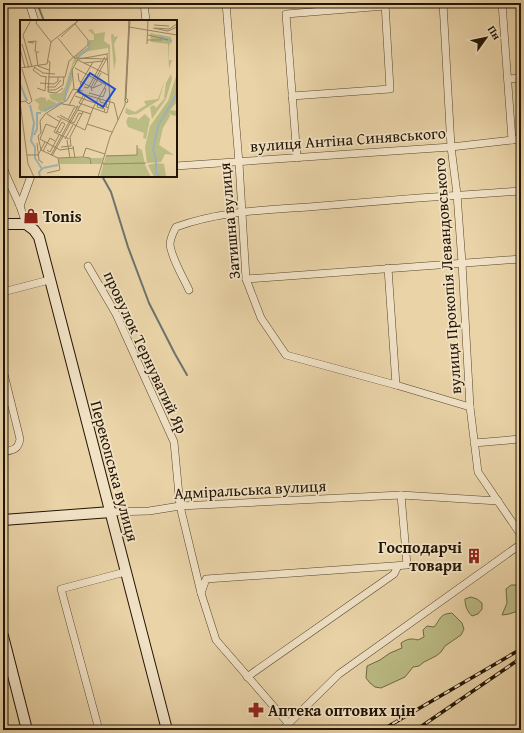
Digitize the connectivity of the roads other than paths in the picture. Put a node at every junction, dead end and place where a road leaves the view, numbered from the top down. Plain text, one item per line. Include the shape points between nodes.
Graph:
1 (29, 3) edge
2 (144, 3) edge
3 (226, 3) edge
4 (443, 3) edge
5 (502, 3) edge
6 (385, 5) edge
7 (35, 20) edge
8 (146, 20) edge
9 (521, 78) edge
10 (508, 79) junction
11 (292, 96) junction
12 (521, 139) edge
13 (512, 140) junction
14 (451, 147) junction
15 (297, 158) junction
16 (239, 163) junction
17 (3, 166) edge
18 (177, 166) edge
19 (4, 175) edge
20 (31, 177) edge
21 (521, 191) edge
22 (457, 194) junction
23 (20, 206) junction
24 (241, 212) junction
25 (3, 224) edge
26 (26, 224) junction
27 (521, 259) edge
28 (462, 263) junction
29 (88, 266) dead end
30 (388, 268) junction
31 (246, 278) junction
32 (49, 280) junction
33 (189, 290) dead end
34 (3, 292) edge
35 (3, 370) edge
36 (396, 385) junction
37 (470, 407) junction
38 (521, 439) edge
39 (474, 443) junction
40 (3, 452) edge
41 (401, 495) junction
42 (498, 501) junction
43 (180, 506) junction
44 (111, 512) junction
45 (3, 520) edge
46 (521, 534) edge
47 (521, 544) edge
48 (398, 566) junction
49 (126, 572) junction
50 (201, 593) junction
51 (3, 636) edge
52 (247, 677) junction
53 (288, 723) junction
54 (27, 730) edge
55 (99, 730) edge
56 (167, 730) edge
57 (282, 730) edge

1 - 7 street
2 - 8 street
3 - 16 street, Затишна вулиця
4 - 14 street, вулиця Прокопія Левандовського
5 - 10 street
6 - 11 street via 286,14
6 - 11 street via 390,89
9 - 10 street
10 - 13 street
11 - 15 street
12 - 13 street, вулиця Антіна Синявського
13 - 14 street, вулиця Антіна Синявського
14 - 15 street, вулиця Антіна Синявського
14 - 22 street, вулиця Прокопія Левандовського
15 - 16 street, вулиця Антіна Синявського
16 - 18 street, вулиця Антіна Синявського
16 - 24 street, Затишна вулиця
17 - 19 street
19 - 23 street
20 - 23 street
21 - 22 street
22 - 24 street
22 - 28 street, вулиця Прокопія Левандовського
23 - 26 street
24 - 31 street, Затишна вулиця
24 - 33 street via 195,220 176,227 170,245
25 - 26 street
26 - 32 street, Перекопська вулиця via 39,238
27 - 28 street
28 - 30 street
28 - 37 street, вулиця Прокопія Левандовського
29 - 43 street, провулок Тернуватий Яр via 116,314 174,442
30 - 31 street
30 - 36 street
31 - 36 street, Затишна вулиця via 261,318 286,355
32 - 34 street
32 - 44 street, Перекопська вулиця
35 - 40 street via 20,439 19,446
36 - 37 street, Затишна вулиця
37 - 39 street, вулиця Прокопія Левандовського
38 - 39 street
39 - 42 street, вулиця Прокопія Левандовського via 478,472
41 - 42 street, Адміральська вулиця
41 - 43 street, Адміральська вулиця
41 - 48 street via 407,565
42 - 46 street, вулиця Прокопія Левандовського
43 - 44 street, Адміральська вулиця via 149,511
43 - 50 street, провулок Тернуватий Яр
44 - 45 street, Адміральська вулиця
44 - 49 street, Перекопська вулиця
47 - 53 street via 339,674
48 - 50 street via 206,579
48 - 52 street via 394,574
49 - 55 street via 61,589
49 - 56 street, Перекопська вулиця
50 - 52 street, провулок Тернуватий Яр via 216,640
51 - 54 street
52 - 53 street, провулок Тернуватий Яр
53 - 57 street

